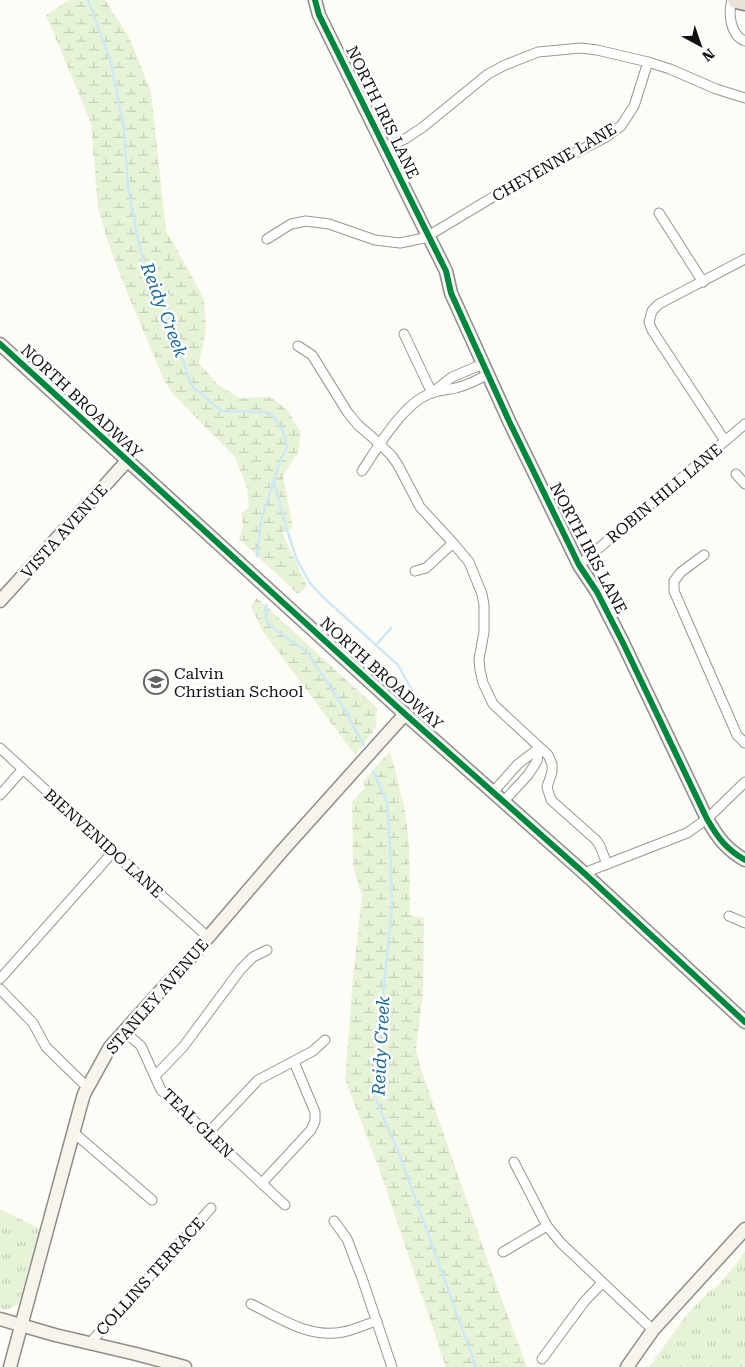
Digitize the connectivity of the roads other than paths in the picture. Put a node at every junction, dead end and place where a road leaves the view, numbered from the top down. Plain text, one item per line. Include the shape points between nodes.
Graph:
1 (315, 0) edge
2 (732, 0) edge
3 (736, 0) edge
4 (745, 2) edge
5 (745, 40) edge
6 (648, 62) junction
7 (745, 98) edge
8 (385, 148) junction
9 (658, 213) dead end
10 (428, 236) junction
11 (267, 239) dead end
12 (745, 259) edge
13 (703, 282) junction
14 (404, 334) dead end
15 (0, 344) edge
16 (298, 346) dead end
17 (485, 369) junction
18 (432, 392) junction
19 (745, 424) edge
20 (725, 441) junction
21 (380, 444) junction
22 (127, 462) junction
23 (362, 471) dead end
24 (736, 474) dead end
25 (745, 484) edge
26 (453, 543) junction
27 (704, 555) dead end
28 (579, 565) junction
29 (415, 571) dead end
30 (0, 601) edge
31 (405, 714) junction
32 (745, 743) edge
33 (0, 748) edge
34 (539, 748) junction
35 (23, 769) junction
36 (745, 782) edge
37 (494, 792) junction
38 (0, 795) edge
39 (504, 801) junction
40 (707, 819) junction
41 (113, 852) junction
42 (745, 860) edge
43 (607, 864) junction
44 (584, 872) junction
45 (729, 916) dead end
46 (745, 922) edge
47 (208, 937) junction
48 (267, 950) dead end
49 (0, 979) edge
50 (0, 989) edge
51 (745, 1022) edge
52 (124, 1030) junction
53 (325, 1040) dead end
54 (294, 1062) junction
55 (154, 1076) junction
56 (88, 1088) junction
57 (73, 1132) junction
58 (208, 1133) junction
59 (514, 1162) dead end
60 (262, 1183) junction
61 (152, 1200) dead end
62 (285, 1205) dead end
63 (211, 1208) dead end
64 (334, 1220) dead end
65 (547, 1226) junction
66 (745, 1229) edge
67 (503, 1252) dead end
68 (602, 1282) junction
69 (251, 1304) dead end
70 (0, 1319) edge
71 (376, 1321) junction
72 (21, 1325) junction
73 (653, 1330) junction
74 (90, 1343) junction
75 (542, 1359) dead end
76 (170, 1365) edge
77 (10, 1367) edge
78 (185, 1367) edge
79 (392, 1367) edge
80 (627, 1367) edge

1 - 8 street, NORTH IRIS LANE via 319,15
2 - 5 street via 734,32
3 - 4 highway
6 - 7 street
6 - 8 street via 581,48 538,52 488,74 423,127
6 - 10 street, CHEYENNE LANE via 634,106 621,126
8 - 10 street, NORTH IRIS LANE
9 - 13 street
10 - 11 street, CHEYENNE LANE via 400,243 375,240 330,224 306,221 291,224
10 - 17 street, NORTH IRIS LANE via 446,271 450,293
12 - 13 street, ROBIN HILL LANE
13 - 20 street, ROBIN HILL LANE via 659,304 652,311 649,322
14 - 18 street
15 - 22 street, NORTH BROADWAY
16 - 21 street via 312,355 348,413
17 - 18 street via 452,377
17 - 28 street, NORTH IRIS LANE
18 - 21 street via 410,406
19 - 20 street, ROBIN HILL LANE
20 - 28 street, ROBIN HILL LANE
21 - 23 street
21 - 26 street via 398,465 420,508
22 - 30 street, VISTA AVENUE
22 - 31 street, NORTH BROADWAY
24 - 25 street
26 - 29 street via 426,568
26 - 34 street via 469,562 482,594 485,620 480,670 488,695 504,716
27 - 32 street via 681,572 674,581 674,591 737,735
28 - 40 street, NORTH IRIS LANE via 623,643
31 - 37 street, NORTH BROADWAY
31 - 47 street, STANLEY AVENUE
33 - 35 street, BIENVENIDO LANE
34 - 37 street via 518,764
34 - 39 street via 537,760 528,775
34 - 43 street via 548,755 552,764 547,787 551,800 596,840
35 - 38 street
35 - 41 street, BIENVENIDO LANE
36 - 40 street
37 - 39 street, NORTH BROADWAY
39 - 44 street, NORTH BROADWAY
40 - 42 street, NORTH IRIS LANE via 731,852
40 - 43 street via 687,833
41 - 47 street, BIENVENIDO LANE
41 - 49 street
43 - 44 street
44 - 51 street, NORTH BROADWAY
45 - 46 street
47 - 52 street, STANLEY AVENUE
48 - 55 street via 241,969 183,1047
50 - 56 street via 33,1023 46,1047
52 - 55 street, TEAL GLEN via 141,1046
52 - 56 street, STANLEY AVENUE via 110,1047
53 - 54 street via 314,1051
54 - 58 street via 258,1080
54 - 60 street via 315,1112 315,1121 311,1130
55 - 58 street, TEAL GLEN via 161,1090
56 - 57 street, STANLEY AVENUE
57 - 61 street
57 - 72 street, STANLEY AVENUE
58 - 60 street, TEAL GLEN
59 - 65 street
60 - 62 street, TEAL GLEN
63 - 74 street, COLLINS TERRACE
64 - 71 street via 347,1239
65 - 67 street
65 - 68 street
66 - 73 street
68 - 73 street
68 - 75 street
69 - 71 street via 311,1332 344,1332
70 - 72 street
71 - 79 street
72 - 74 street
72 - 77 street, STANLEY AVENUE
73 - 80 street
74 - 76 street
76 - 78 street

